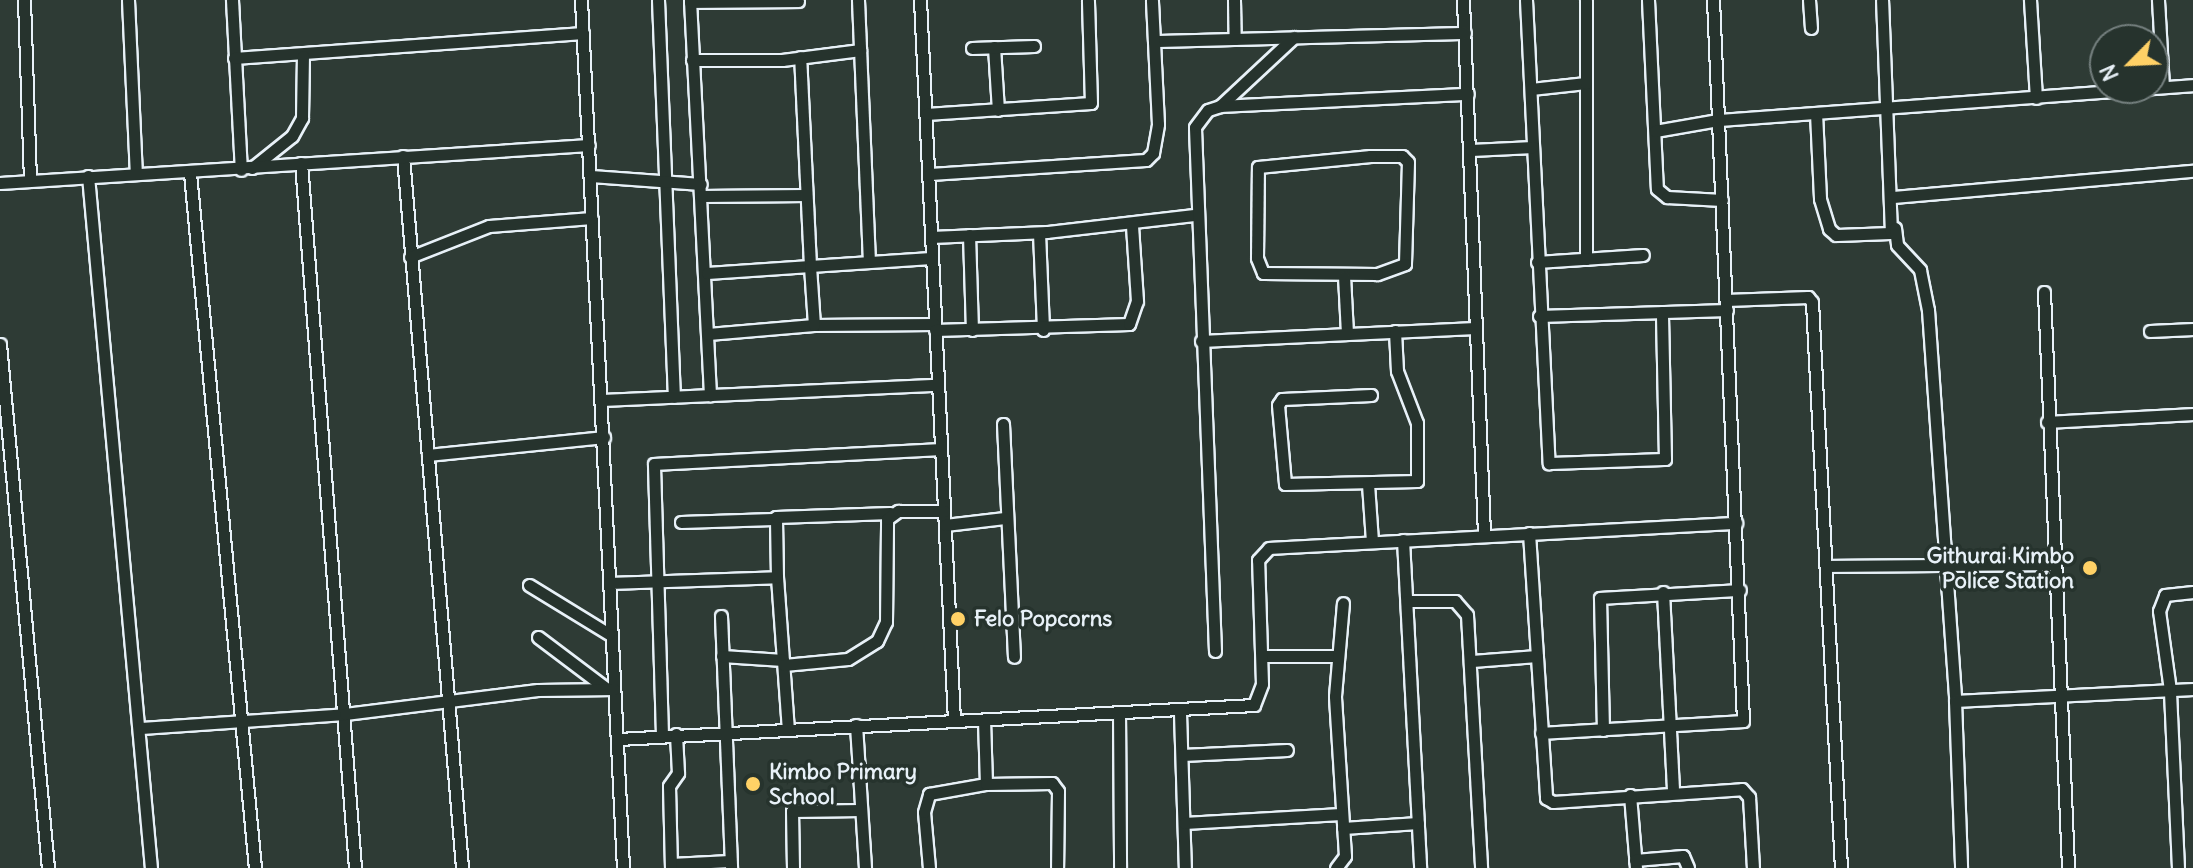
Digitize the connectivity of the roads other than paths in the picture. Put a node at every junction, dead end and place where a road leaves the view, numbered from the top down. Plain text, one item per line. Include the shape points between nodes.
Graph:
1 (24, 0) edge
2 (128, 0) edge
3 (232, 0) edge
4 (581, 0) edge
5 (658, 0) edge
6 (858, 0) edge
7 (920, 0) edge
8 (1088, 0) edge
9 (1152, 0) edge
10 (1234, 0) edge
11 (1463, 0) edge
12 (1526, 0) edge
13 (1586, 0) edge
14 (1648, 0) edge
15 (1713, 0) edge
16 (1809, 0) edge
17 (1882, 0) edge
18 (2030, 0) edge
19 (2158, 0) edge
20 (690, 1) edge
21 (798, 1) edge
22 (2159, 24) edge
23 (1811, 28) dead end
24 (583, 33) junction
25 (1465, 33) junction
26 (1294, 37) junction
27 (1235, 39) junction
28 (1154, 41) junction
29 (1034, 46) dead end
30 (994, 47) junction
31 (972, 48) dead end
32 (860, 50) junction
33 (303, 56) junction
34 (800, 57) junction
35 (234, 58) junction
36 (692, 60) junction
37 (1586, 83) junction
38 (2193, 85) edge
39 (2169, 87) edge
40 (1531, 89) junction
41 (2089, 93) edge
42 (1468, 94) junction
43 (2036, 98) junction
44 (1220, 106) junction
45 (998, 110) junction
46 (1888, 110) junction
47 (1816, 113) junction
48 (926, 114) junction
49 (1718, 120) junction
50 (1655, 131) junction
51 (589, 145) junction
52 (1533, 147) junction
53 (1471, 150) junction
54 (403, 156) junction
55 (301, 163) junction
56 (246, 169) junction
57 (2193, 171) edge
58 (190, 173) junction
59 (136, 174) junction
60 (930, 174) junction
61 (88, 176) junction
62 (591, 176) junction
63 (30, 180) junction
64 (666, 181) junction
65 (0, 183) edge
66 (701, 190) junction
67 (806, 195) junction
68 (1893, 197) junction
69 (1722, 200) junction
70 (1195, 215) junction
71 (592, 218) junction
72 (1132, 225) junction
73 (1895, 228) junction
74 (1039, 233) junction
75 (969, 235) junction
76 (931, 237) junction
77 (1643, 255) dead end
78 (410, 257) junction
79 (931, 258) junction
80 (1586, 259) junction
81 (869, 261) junction
82 (1537, 262) junction
83 (810, 266) junction
84 (707, 273) junction
85 (1344, 276) junction
86 (2044, 292) dead end
87 (1726, 305) junction
88 (1662, 312) junction
89 (1539, 316) junction
90 (814, 325) junction
91 (934, 327) junction
92 (1475, 328) junction
93 (2193, 329) edge
94 (972, 330) junction
95 (1043, 330) junction
96 (1395, 331) junction
97 (2150, 331) dead end
98 (708, 334) junction
99 (1347, 334) junction
100 (1201, 341) junction
101 (0, 344) edge
102 (937, 385) junction
103 (710, 395) junction
104 (1371, 395) dead end
105 (674, 397) junction
106 (602, 400) junction
107 (2193, 414) edge
108 (2047, 422) junction
109 (1003, 424) dead end
110 (604, 437) junction
111 (941, 449) junction
112 (428, 455) junction
113 (1368, 484) junction
114 (944, 511) junction
115 (890, 513) junction
116 (1005, 518) junction
117 (773, 519) junction
118 (681, 522) dead end
119 (1736, 523) junction
120 (945, 525) junction
121 (1529, 533) junction
122 (1484, 534) junction
123 (1403, 540) junction
124 (1372, 541) junction
125 (2053, 564) junction
126 (1828, 566) junction
127 (1944, 567) junction
128 (777, 577) junction
129 (657, 581) junction
130 (609, 583) junction
131 (529, 585) dead end
132 (1740, 590) junction
133 (1663, 592) junction
134 (2193, 592) edge
135 (1407, 601) junction
136 (1343, 603) dead end
137 (721, 616) dead end
138 (609, 634) junction
139 (538, 637) dead end
140 (1215, 651) dead end
141 (722, 656) junction
142 (1262, 656) junction
143 (1337, 656) junction
144 (1537, 656) junction
145 (1014, 657) dead end
146 (1472, 661) junction
147 (784, 663) junction
148 (610, 689) junction
149 (2193, 689) edge
150 (2170, 690) junction
151 (2064, 694) junction
152 (1955, 701) junction
153 (452, 702) junction
154 (1119, 712) junction
155 (1180, 713) junction
156 (345, 714) junction
157 (954, 720) junction
158 (984, 720) junction
159 (243, 723) junction
160 (856, 725) junction
161 (141, 728) junction
162 (1670, 728) junction
163 (788, 730) junction
164 (1603, 730) junction
165 (724, 732) junction
166 (1541, 733) junction
167 (676, 734) junction
168 (662, 735) junction
169 (618, 739) junction
170 (1287, 750) dead end
171 (1182, 755) junction
172 (986, 784) junction
173 (1673, 792) junction
174 (1630, 795) junction
175 (861, 810) junction
176 (1341, 814) junction
177 (1184, 823) junction
178 (1418, 823) junction
179 (1343, 828) junction
180 (730, 864) edge
181 (1636, 864) edge
182 (671, 866) edge
183 (48, 868) edge
184 (151, 868) edge
185 (255, 868) edge
186 (355, 868) edge
187 (462, 868) edge
188 (623, 868) edge
189 (793, 868) edge
190 (865, 868) edge
191 (929, 868) edge
192 (1057, 868) edge
193 (1120, 868) edge
194 (1185, 868) edge
195 (1336, 868) edge
196 (1420, 868) edge
197 (1481, 868) edge
198 (1688, 868) edge
199 (1753, 868) edge
200 (1841, 868) edge
201 (1961, 868) edge
202 (2068, 868) edge
203 (2178, 868) edge

1 - 63 street
2 - 59 street
3 - 35 street
4 - 24 street
5 - 64 street
6 - 32 street
7 - 48 street
8 - 45 street via 1091,103
9 - 28 street
10 - 27 street
11 - 25 street
12 - 40 street
13 - 37 street
14 - 50 street
15 - 49 street
16 - 23 street
17 - 46 street
18 - 43 street
19 - 22 street
20 - 21 street
20 - 36 street
24 - 33 street
24 - 51 street
25 - 26 street
25 - 42 street
26 - 27 street
26 - 44 street
27 - 28 street
28 - 60 street via 1158,124 1153,153 1146,160
29 - 30 street
30 - 31 street
30 - 45 street
32 - 34 street
32 - 81 street
33 - 35 street
33 - 56 street via 302,118 292,136
34 - 36 street
34 - 67 street
35 - 56 street
36 - 66 street
37 - 40 street
37 - 80 street
38 - 39 street
40 - 52 street
41 - 43 street
42 - 44 street
42 - 53 street
43 - 46 street
44 - 70 street via 1208,110 1195,127
45 - 48 street
46 - 47 street
46 - 68 street
47 - 49 street
47 - 73 street via 1820,199 1829,229 1836,235 1884,235
48 - 60 street
49 - 50 street
49 - 69 street
50 - 69 street via 1660,194
51 - 54 street
51 - 62 street
52 - 53 street
52 - 82 street
53 - 92 street
54 - 55 street
54 - 78 street
55 - 56 street
55 - 156 street
56 - 58 street
57 - 68 street
58 - 59 street
58 - 159 street
59 - 61 street
60 - 76 street
61 - 63 street
61 - 161 street
62 - 64 street
62 - 71 street
63 - 65 street
64 - 66 street
64 - 105 street
66 - 67 street
66 - 84 street
67 - 83 street
68 - 73 street
69 - 87 street
70 - 72 street
70 - 100 street
71 - 78 street via 489,226
71 - 106 street
72 - 74 street
72 - 95 street via 1134,320 1122,327
73 - 127 street via 1897,245 1924,282
74 - 75 street
74 - 95 street
75 - 76 street
75 - 94 street
76 - 79 street
77 - 80 street
78 - 112 street
79 - 81 street
79 - 91 street
80 - 82 street
81 - 83 street
82 - 89 street
83 - 84 street
83 - 90 street
84 - 98 street
85 - 85 street via 1269,276 1259,268 1258,167 1391,154 1408,162 1405,264 1396,271
85 - 99 street
86 - 108 street
87 - 88 street
87 - 119 street
87 - 126 street via 1811,299
88 - 89 street
88 - 89 street via 1665,459 1551,465
90 - 91 street
90 - 98 street
91 - 94 street
91 - 102 street
92 - 96 street
92 - 122 street
93 - 97 street
94 - 95 street
96 - 99 street
96 - 113 street via 1397,371 1417,423 1418,480
98 - 103 street
99 - 100 street
100 - 140 street
101 - 183 street
102 - 103 street
102 - 111 street
103 - 105 street
104 - 113 street via 1290,396 1278,405 1285,484
105 - 106 street
106 - 110 street
107 - 108 street
108 - 125 street
109 - 116 street
110 - 112 street
110 - 130 street
111 - 114 street
111 - 129 street via 656,463
112 - 153 street
113 - 124 street
114 - 115 street
114 - 120 street
115 - 117 street
115 - 147 street via 884,532 883,634 869,649 848,659
116 - 120 street
116 - 145 street
117 - 118 street
117 - 128 street
119 - 121 street
119 - 132 street
120 - 157 street
121 - 122 street
121 - 144 street
122 - 123 street
123 - 124 street
123 - 135 street
124 - 142 street via 1264,551 1258,560
125 - 127 street
125 - 151 street
126 - 127 street
126 - 200 street
127 - 152 street
128 - 129 street
128 - 147 street
129 - 130 street
129 - 168 street
130 - 138 street
131 - 138 street
132 - 133 street
132 - 162 street via 1743,721
133 - 162 street
133 - 164 street via 1600,598
134 - 150 street via 2173,591 2161,599
135 - 146 street via 1445,600 1463,606
135 - 178 street
136 - 143 street
137 - 141 street
138 - 148 street
139 - 148 street
141 - 147 street
141 - 165 street
142 - 143 street
142 - 155 street via 1261,698 1254,705
143 - 176 street
144 - 146 street
144 - 166 street
146 - 197 street
147 - 163 street
148 - 153 street via 538,690
148 - 169 street
149 - 150 street
150 - 151 street
150 - 203 street
151 - 152 street
151 - 202 street
152 - 201 street
153 - 156 street
153 - 187 street
154 - 155 street
154 - 158 street
154 - 193 street
155 - 171 street
156 - 159 street
156 - 186 street
157 - 158 street
157 - 160 street
158 - 172 street
159 - 161 street
159 - 185 street
160 - 163 street
160 - 175 street
161 - 184 street
162 - 164 street
162 - 173 street
163 - 165 street
164 - 166 street
165 - 167 street
165 - 180 street
166 - 174 street via 1546,798 1553,802
167 - 168 street
167 - 182 street via 678,773 669,786
168 - 169 street
169 - 188 street
170 - 171 street
171 - 177 street
172 - 191 street via 936,790 926,797
172 - 192 street via 1056,786
173 - 174 street
173 - 199 street via 1747,791
174 - 181 street
175 - 189 street via 792,811
175 - 190 street
176 - 177 street
176 - 179 street
177 - 194 street
178 - 179 street
178 - 196 street
179 - 195 street via 1345,856
180 - 182 street
181 - 198 street via 1683,856

